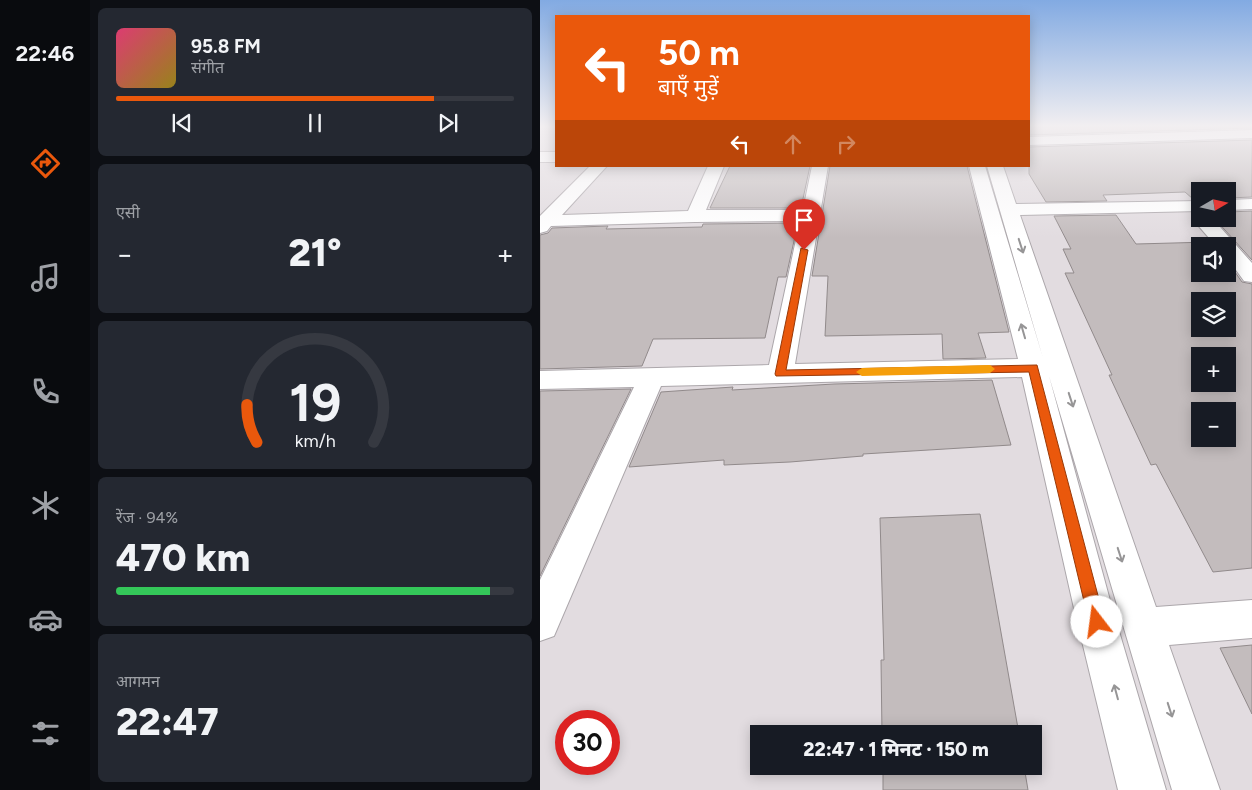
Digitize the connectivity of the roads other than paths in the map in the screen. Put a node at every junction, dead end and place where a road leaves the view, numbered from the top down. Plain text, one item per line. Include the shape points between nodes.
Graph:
1 (598, 167) edge
2 (716, 167) edge
3 (820, 167) edge
4 (977, 167) edge
5 (995, 167) edge
6 (1252, 204) edge
7 (1236, 205) edge
8 (1010, 210) junction
9 (1191, 211) edge
10 (810, 215) junction
11 (696, 216) junction
12 (543, 224) edge
13 (1236, 257) edge
14 (1252, 276) edge
15 (1047, 367) junction
16 (780, 374) junction
17 (652, 377) junction
18 (540, 380) edge
19 (1252, 619) edge
20 (540, 622) edge
21 (1143, 628) junction
22 (1142, 790) edge
23 (1196, 790) edge

1 - 12 street
2 - 11 street
3 - 10 street
15 -> 4 street
5 - 8 street
6 - 7 street
8 - 9 street
8 -> 15 street
10 - 11 street
10 - 16 street
11 - 12 street
13 - 14 street
15 - 16 street
15 -> 21 street
22 -> 15 street via 1092,604
16 - 17 street
17 - 18 street
17 - 20 street
19 - 21 street
21 -> 23 street

